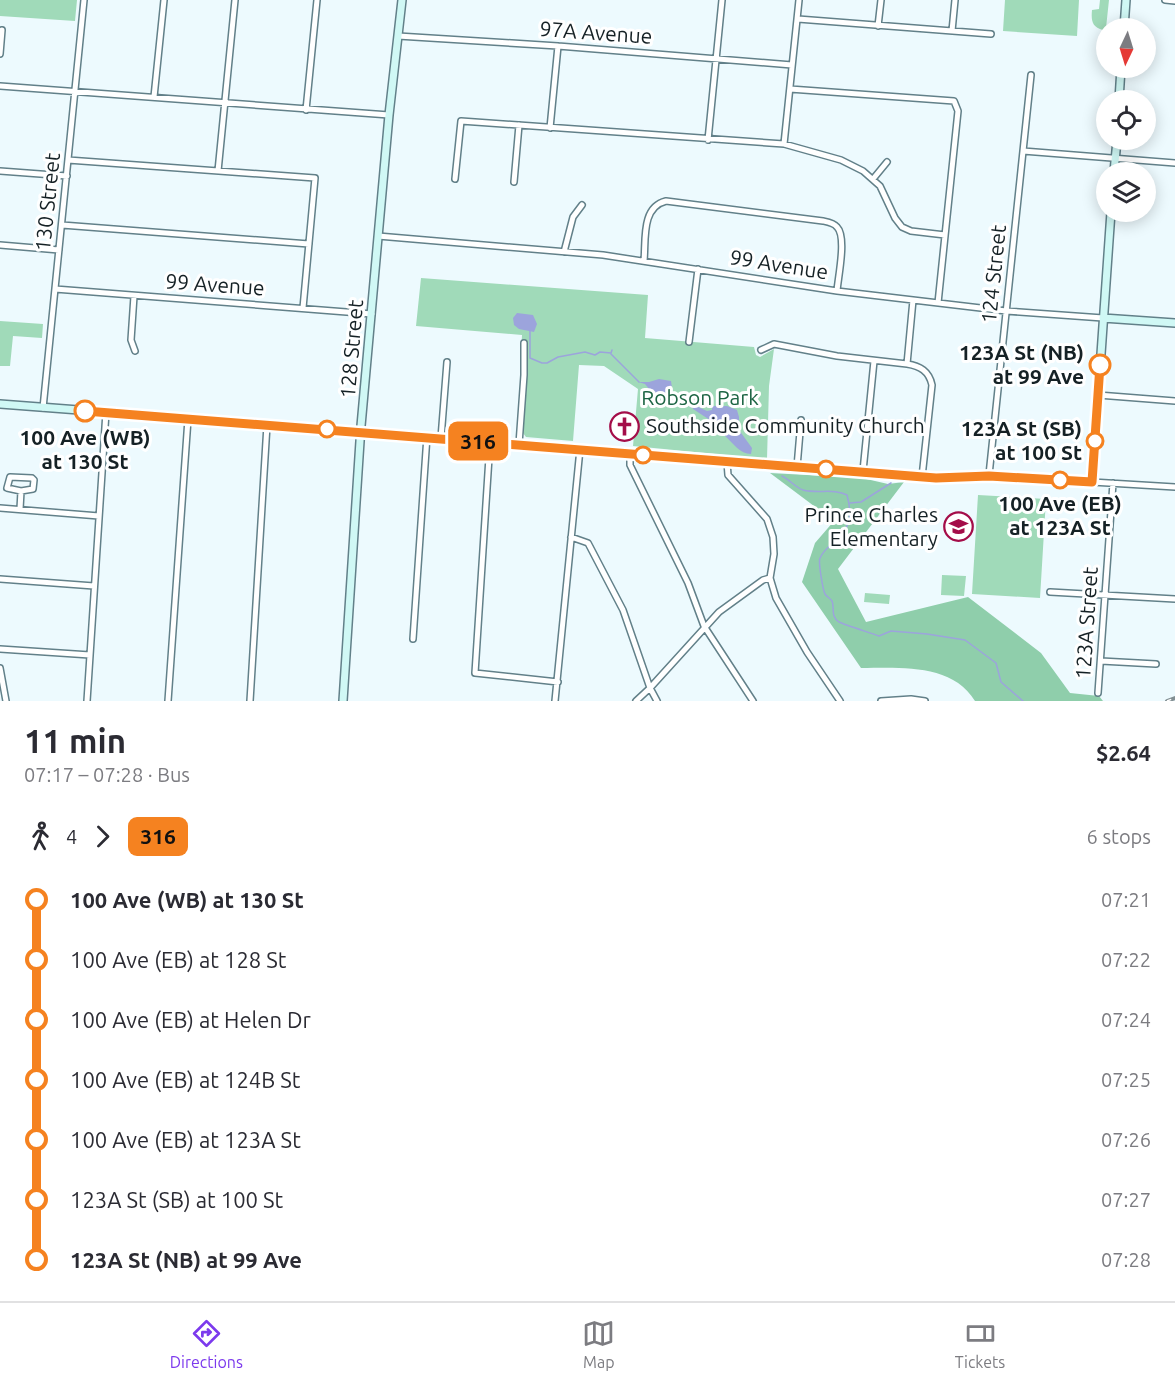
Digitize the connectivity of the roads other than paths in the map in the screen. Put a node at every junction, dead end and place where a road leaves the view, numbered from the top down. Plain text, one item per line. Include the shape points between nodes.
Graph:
1 (84, 0) edge
2 (164, 0) edge
3 (235, 0) edge
4 (317, 0) edge
5 (402, 0) edge
6 (722, 0) edge
7 (799, 0) edge
8 (881, 0) edge
9 (955, 0) edge
10 (1126, 0) edge
11 (1165, 0) edge
12 (1175, 1) edge
13 (1125, 18) edge
14 (798, 20) junction
15 (878, 26) junction
16 (2, 30) dead end
17 (952, 31) junction
18 (991, 34) dead end
19 (398, 36) junction
20 (558, 46) junction
21 (0, 54) edge
22 (716, 58) junction
23 (792, 65) junction
24 (1031, 75) dead end
25 (0, 86) edge
26 (790, 89) junction
27 (75, 92) junction
28 (154, 97) junction
29 (224, 103) junction
30 (306, 110) junction
31 (389, 115) junction
32 (519, 125) junction
33 (550, 128) junction
34 (708, 140) junction
35 (784, 144) junction
36 (1116, 150) edge
37 (1023, 151) junction
38 (1115, 158) junction
39 (68, 160) junction
40 (887, 162) dead end
41 (1115, 162) edge
42 (1175, 163) edge
43 (0, 171) edge
44 (218, 171) junction
45 (67, 176) junction
46 (455, 179) dead end
47 (873, 179) junction
48 (514, 182) dead end
49 (582, 205) dead end
50 (1110, 222) edge
51 (62, 225) junction
52 (945, 235) junction
53 (378, 236) junction
54 (0, 244) edge
55 (309, 244) junction
56 (59, 250) junction
57 (564, 252) junction
58 (644, 261) junction
59 (698, 269) junction
60 (55, 289) junction
61 (837, 291) junction
62 (134, 296) junction
63 (913, 300) junction
64 (938, 303) junction
65 (303, 308) junction
66 (1006, 311) junction
67 (372, 314) junction
68 (1103, 318) junction
69 (1175, 323) edge
70 (689, 342) dead end
71 (524, 343) dead end
72 (761, 350) dead end
73 (135, 351) dead end
74 (874, 361) junction
75 (447, 362) dead end
76 (907, 364) junction
77 (1098, 395) junction
78 (1175, 401) edge
79 (0, 404) edge
80 (43, 408) junction
81 (106, 412) junction
82 (188, 419) junction
83 (801, 420) dead end
84 (267, 425) junction
85 (361, 431) junction
86 (427, 436) junction
87 (441, 438) junction
88 (490, 442) junction
89 (519, 444) junction
90 (580, 449) junction
91 (630, 454) junction
92 (727, 462) junction
93 (797, 467) junction
94 (862, 471) junction
95 (989, 476) junction
96 (922, 477) junction
97 (1092, 482) junction
98 (1113, 483) junction
99 (1175, 487) edge
100 (21, 491) junction
101 (0, 508) edge
102 (20, 509) junction
103 (99, 516) junction
104 (571, 537) junction
105 (770, 578) junction
106 (0, 579) edge
107 (94, 586) junction
108 (1050, 592) dead end
109 (1106, 595) junction
110 (1175, 599) edge
111 (704, 626) junction
112 (413, 639) dead end
113 (0, 649) edge
114 (90, 656) junction
115 (1101, 661) junction
116 (1156, 664) dead end
117 (0, 668) edge
118 (558, 682) junction
119 (650, 688) junction
120 (3, 689) edge
121 (1098, 693) dead end
122 (6, 701) edge
123 (87, 701) edge
124 (168, 701) edge
125 (250, 701) edge
126 (343, 701) edge
127 (555, 701) edge
128 (636, 701) edge
129 (657, 701) edge
130 (753, 701) edge
131 (840, 701) edge
132 (881, 701) edge
133 (925, 701) edge

1 - 27 street, 130 Street
2 - 28 street
3 - 29 street
4 - 30 street
5 - 19 street, 128 Street
6 - 22 street
7 - 14 street
8 - 15 street
9 - 17 street
10 - 13 street
11 - 12 street
14 - 15 street
14 - 23 street
15 - 17 street
16 - 21 street
17 - 18 street
19 - 20 street, 97A Avenue
19 - 31 street, 128 Street
20 - 22 street, 97A Avenue
20 - 33 street
22 - 23 street, 97A Avenue
22 - 34 street
23 - 26 street
24 - 37 street, 124 Street
25 - 27 street
26 - 35 street
26 - 52 street via 954,101 958,111
27 - 28 street
27 - 39 street, 130 Street
28 - 29 street
29 - 30 street
29 - 44 street
30 - 31 street
31 - 53 street, 128 Street
32 - 33 street
32 - 46 street via 461,121
32 - 48 street
33 - 34 street
34 - 35 street
35 - 47 street via 841,160
36 - 38 street
37 - 38 street
37 - 66 street, 124 Street
38 - 41 street
38 - 42 street
39 - 44 street
39 - 45 street, 130 Street
40 - 47 street
43 - 45 street
44 - 55 street via 315,178
45 - 51 street, 130 Street
47 - 52 street via 902,227
49 - 57 street via 573,217
50 - 68 street
51 - 55 street
51 - 56 street, 130 Street
52 - 64 street
53 - 57 street, 99 Avenue
53 - 67 street, 128 Street
54 - 56 street
55 - 65 street
56 - 60 street, 130 Street
57 - 58 street, 99 Avenue
58 - 59 street, 99 Avenue
58 - 61 street via 648,214 660,202 823,221 837,226 841,233
59 - 61 street, 99 Avenue
59 - 70 street
60 - 62 street, 99 Avenue
60 - 80 street, 130 Street
61 - 63 street, 99 Avenue
62 - 65 street, 99 Avenue
62 - 73 street via 131,340
63 - 64 street, 99 Avenue
63 - 76 street
64 - 66 street, 99 Avenue
65 - 67 street, 99 Avenue
66 - 68 street, 99 Avenue
66 - 95 street, 124 Street
67 - 85 street, 128 Street
68 - 69 street, 99 Avenue
68 - 77 street
71 - 89 street
72 - 74 street via 774,344
74 - 76 street
74 - 94 street
75 - 87 street
76 - 96 street via 925,371 932,385
77 - 78 street
77 - 97 street
79 - 80 street
80 - 81 street
81 - 82 street
81 - 103 street
82 - 84 street
82 - 124 street
83 - 93 street
84 - 85 street
84 - 125 street
85 - 86 street
85 - 126 street, 128 Street
86 - 87 street
86 - 112 street
87 - 88 street
88 - 89 street
88 - 118 street via 475,674
89 - 90 street
90 - 91 street
90 - 104 street
91 - 92 street
91 - 111 street via 630,465 688,583
92 - 93 street
92 - 105 street via 728,475 770,526 774,548
93 - 94 street
94 - 96 street
95 - 96 street
95 - 97 street
97 - 98 street
98 - 99 street
98 - 109 street, 123A Street
100 - 100 street via 7,488 10,477 34,480 33,489
100 - 102 street
101 - 102 street
102 - 103 street
103 - 107 street
104 - 118 street
104 - 119 street via 588,543 622,610
105 - 111 street
105 - 131 street via 783,612
106 - 107 street
107 - 114 street
108 - 109 street
109 - 110 street
109 - 115 street, 123A Street
111 - 119 street
111 - 130 street
113 - 114 street
114 - 123 street
115 - 116 street
115 - 121 street, 123A Street
117 - 120 street
118 - 127 street
119 - 128 street
119 - 129 street
120 - 122 street
132 - 133 street

